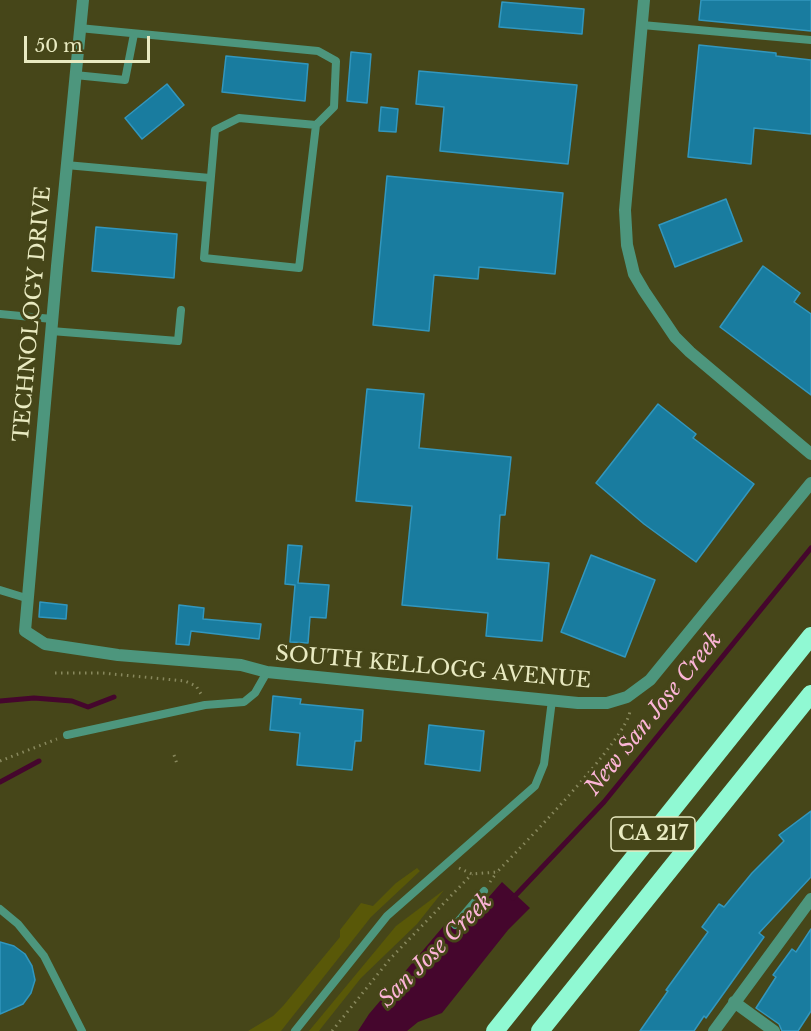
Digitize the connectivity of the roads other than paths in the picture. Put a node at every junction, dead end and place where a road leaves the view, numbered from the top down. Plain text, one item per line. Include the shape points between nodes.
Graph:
1 (83, 0) edge
2 (644, 0) edge
3 (642, 25) junction
4 (79, 28) junction
5 (134, 34) junction
6 (811, 40) edge
7 (75, 75) junction
8 (316, 125) junction
9 (66, 165) junction
10 (210, 178) junction
11 (181, 310) dead end
12 (0, 314) edge
13 (52, 325) junction
14 (811, 454) edge
15 (811, 483) edge
16 (0, 590) edge
17 (26, 598) junction
18 (26, 632) joint
19 (811, 636) edge
20 (267, 672) junction
21 (811, 694) edge
22 (552, 700) junction
23 (67, 735) road end
24 (484, 891) dead end
25 (811, 899) edge
26 (0, 909) edge
27 (455, 925) dead end
28 (734, 1002) junction
29 (82, 1031) edge
30 (295, 1031) edge
31 (495, 1031) edge
32 (540, 1031) edge
33 (714, 1031) edge
34 (774, 1031) edge

1 - 4 street, TECHNOLOGY DRIVE
2 - 3 street
3 - 6 lane
3 - 14 street via 625,210 634,274 675,337
4 - 5 lane
4 - 7 street, TECHNOLOGY DRIVE
5 - 7 lane via 125,80
5 - 8 lane via 318,51 336,61 334,107
7 - 9 street, TECHNOLOGY DRIVE
8 - 10 lane via 238,118 215,130
8 - 10 lane via 299,268 204,258
9 - 10 lane
9 - 13 street, TECHNOLOGY DRIVE
11 - 13 lane via 178,340
12 - 13 lane
13 - 17 street, TECHNOLOGY DRIVE
15 - 22 street, SOUTH KELLOGG AVENUE via 660,670 641,688 607,703
16 - 17 lane
17 - 18 street, TECHNOLOGY DRIVE
18 - 20 street, SOUTH KELLOGG AVENUE via 45,644 118,655 241,665
19 - 31 highway, CA 217
20 - 22 street, SOUTH KELLOGG AVENUE
20 - 23 lane via 255,693 244,702 205,705
21 - 32 highway, CA 217
22 - 30 lane via 544,764 535,786 387,916
24 - 27 lane
25 - 28 street
26 - 29 lane via 44,956
28 - 33 street
28 - 34 street

